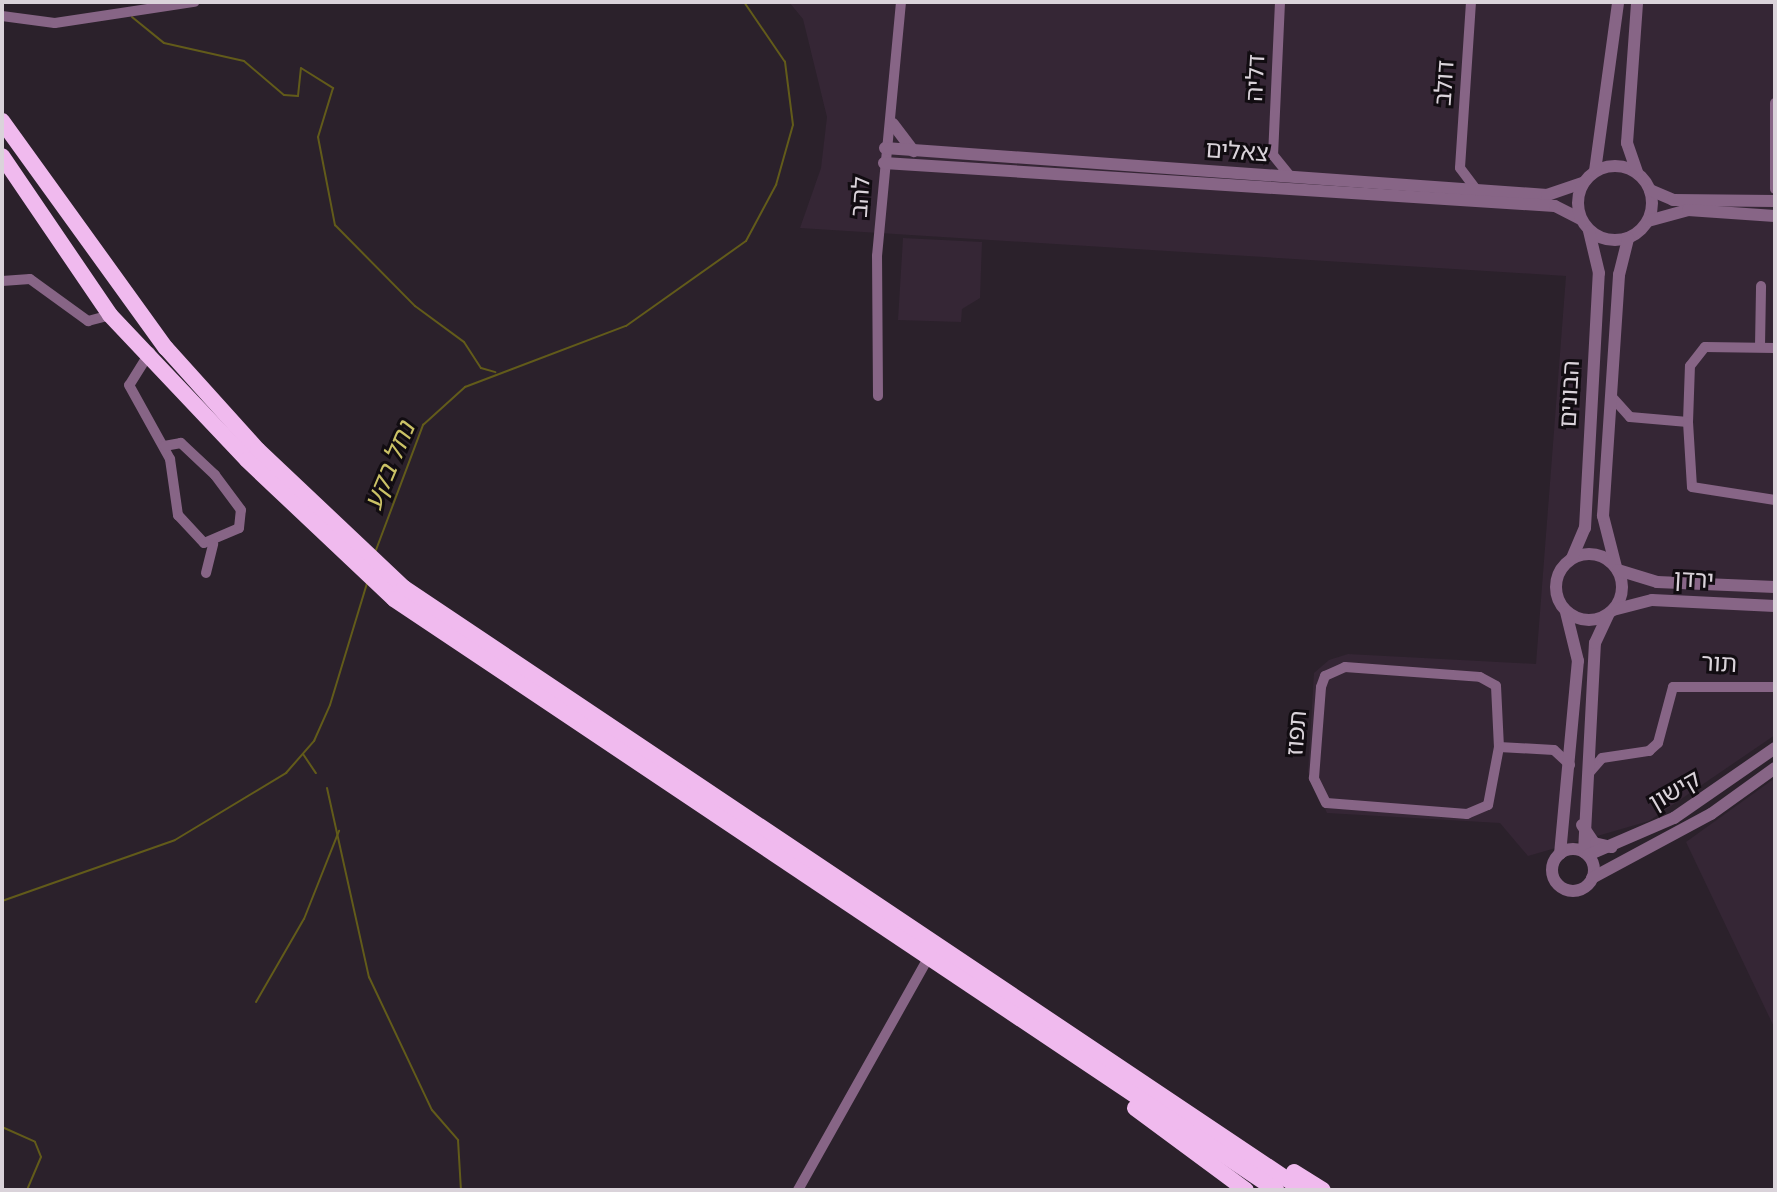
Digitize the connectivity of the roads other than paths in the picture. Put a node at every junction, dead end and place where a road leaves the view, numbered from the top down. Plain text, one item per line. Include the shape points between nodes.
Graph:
1 (194, 2) edge
2 (901, 2) edge
3 (1280, 2) edge
4 (1471, 2) edge
5 (1618, 2) edge
6 (1637, 2) edge
7 (2, 16) edge
8 (1775, 103) edge
9 (2, 121) edge
10 (893, 124) junction
11 (885, 148) junction
12 (913, 151) junction
13 (1273, 155) junction
14 (2, 156) edge
15 (884, 163) junction
16 (1460, 168) junction
17 (1595, 171) junction
18 (1639, 174) junction
19 (1251, 175) junction
20 (1772, 175) junction
21 (1295, 177) junction
22 (1584, 182) junction
23 (1441, 187) junction
24 (1775, 189) edge
25 (1481, 190) junction
26 (1650, 190) junction
27 (1745, 200) junction
28 (1775, 201) edge
29 (1775, 216) edge
30 (1581, 219) junction
31 (1648, 221) junction
32 (1589, 231) junction
33 (1628, 238) junction
34 (2, 281) edge
35 (1761, 286) dead end
36 (110, 315) junction
37 (1760, 346) junction
38 (1775, 348) edge
39 (150, 352) junction
40 (1611, 392) junction
41 (878, 396) dead end
42 (1630, 417) junction
43 (1688, 422) junction
44 (1608, 436) junction
45 (164, 446) junction
46 (1775, 500) edge
47 (342, 543) junction
48 (213, 544) junction
49 (1572, 558) junction
50 (1617, 568) junction
51 (206, 573) dead end
52 (1775, 587) edge
53 (399, 593) junction
54 (1775, 606) edge
55 (1566, 612) junction
56 (1610, 613) junction
57 (1775, 687) edge
58 (1576, 724) junction
59 (1590, 729) junction
60 (1499, 747) junction
61 (1775, 748) edge
62 (1554, 750) junction
63 (1614, 755) junction
64 (1775, 768) edge
65 (1572, 775) junction
66 (1586, 783) junction
67 (1581, 823) junction
68 (1620, 847) junction
69 (1586, 853) junction
70 (1560, 854) junction
71 (1592, 878) junction
72 (928, 958) junction
73 (976, 990) junction
74 (1139, 1080) junction
75 (798, 1190) edge
76 (1246, 1190) edge
77 (1276, 1190) edge
78 (1303, 1190) edge
79 (1323, 1190) edge

1 - 7 street via 55,23
2 - 10 street, להב
3 - 13 street, דליה
4 - 16 street, דולב
5 - 17 street via 1605,145
6 - 18 street via 1627,143
8 - 20 street
9 - 47 highway via 166,348
10 - 11 street, להב
10 - 12 street
11 - 12 street, צאלים
11 - 15 street, להב
12 - 19 street, צאלים
13 - 19 street
13 - 21 street
14 - 36 highway
15 - 30 street, צאלים via 1555,206
15 - 41 street, להב
16 - 23 street
16 - 25 street via 1467,184
17 - 18 street via 1622,166
17 - 22 street
18 - 26 street
19 - 21 street, צאלים
20 - 24 street
20 - 27 street via 1762,193
21 - 23 street, צאלים
22 - 25 street, צאלים via 1557,194
22 - 30 street
23 - 25 street, צאלים
26 - 27 street via 1667,200
26 - 31 street
27 - 28 street
29 - 31 street via 1688,210
30 - 32 street
31 - 33 street
32 - 33 street via 1608,240
32 - 49 street, הבונים via 1598,289 1585,528
33 - 40 street, הבונים
34 - 36 street via 30,279 88,321
35 - 37 street
36 - 39 highway
37 - 38 street
37 - 43 street via 1718,343 1697,354
39 - 45 street via 129,385
39 - 47 highway
40 - 42 street
40 - 44 street, הבונים
42 - 43 street
42 - 44 street
43 - 46 street via 1692,487
44 - 50 street, הבונים via 1603,516
45 - 48 street via 178,515 193,538
45 - 48 street via 189,448 241,510 245,521
47 - 53 highway
48 - 51 street
49 - 50 street via 1593,554
49 - 55 street via 1556,584
50 - 52 street, ירדן via 1649,581
50 - 56 street via 1623,590
53 - 72 highway
53 - 74 highway
54 - 56 street, ירדן via 1652,600
55 - 56 street via 1585,620
55 - 58 street via 1578,650
56 - 59 street via 1595,643
57 - 63 street, תור via 1684,682 1665,696 1658,743 1649,751
58 - 62 street
58 - 65 street
59 - 63 street via 1599,749
59 - 66 street
60 - 60 street, תפוז via 1492,795 1478,811 1335,807 1320,797 1314,778 1325,676 1345,667 1488,680 1501,697
60 - 62 street
61 - 68 street, קישון via 1702,802
62 - 65 street
63 - 66 street via 1593,763
64 - 71 street, קישון via 1711,814
65 - 70 street
66 - 67 street
67 - 68 street via 1597,845
67 - 69 street
68 - 69 street, קישון
69 - 70 street
69 - 71 street
70 - 71 street via 1553,875 1563,888 1580,890
72 - 73 highway
72 - 75 street
73 - 76 highway
73 - 77 highway
74 - 78 highway
74 - 79 highway

